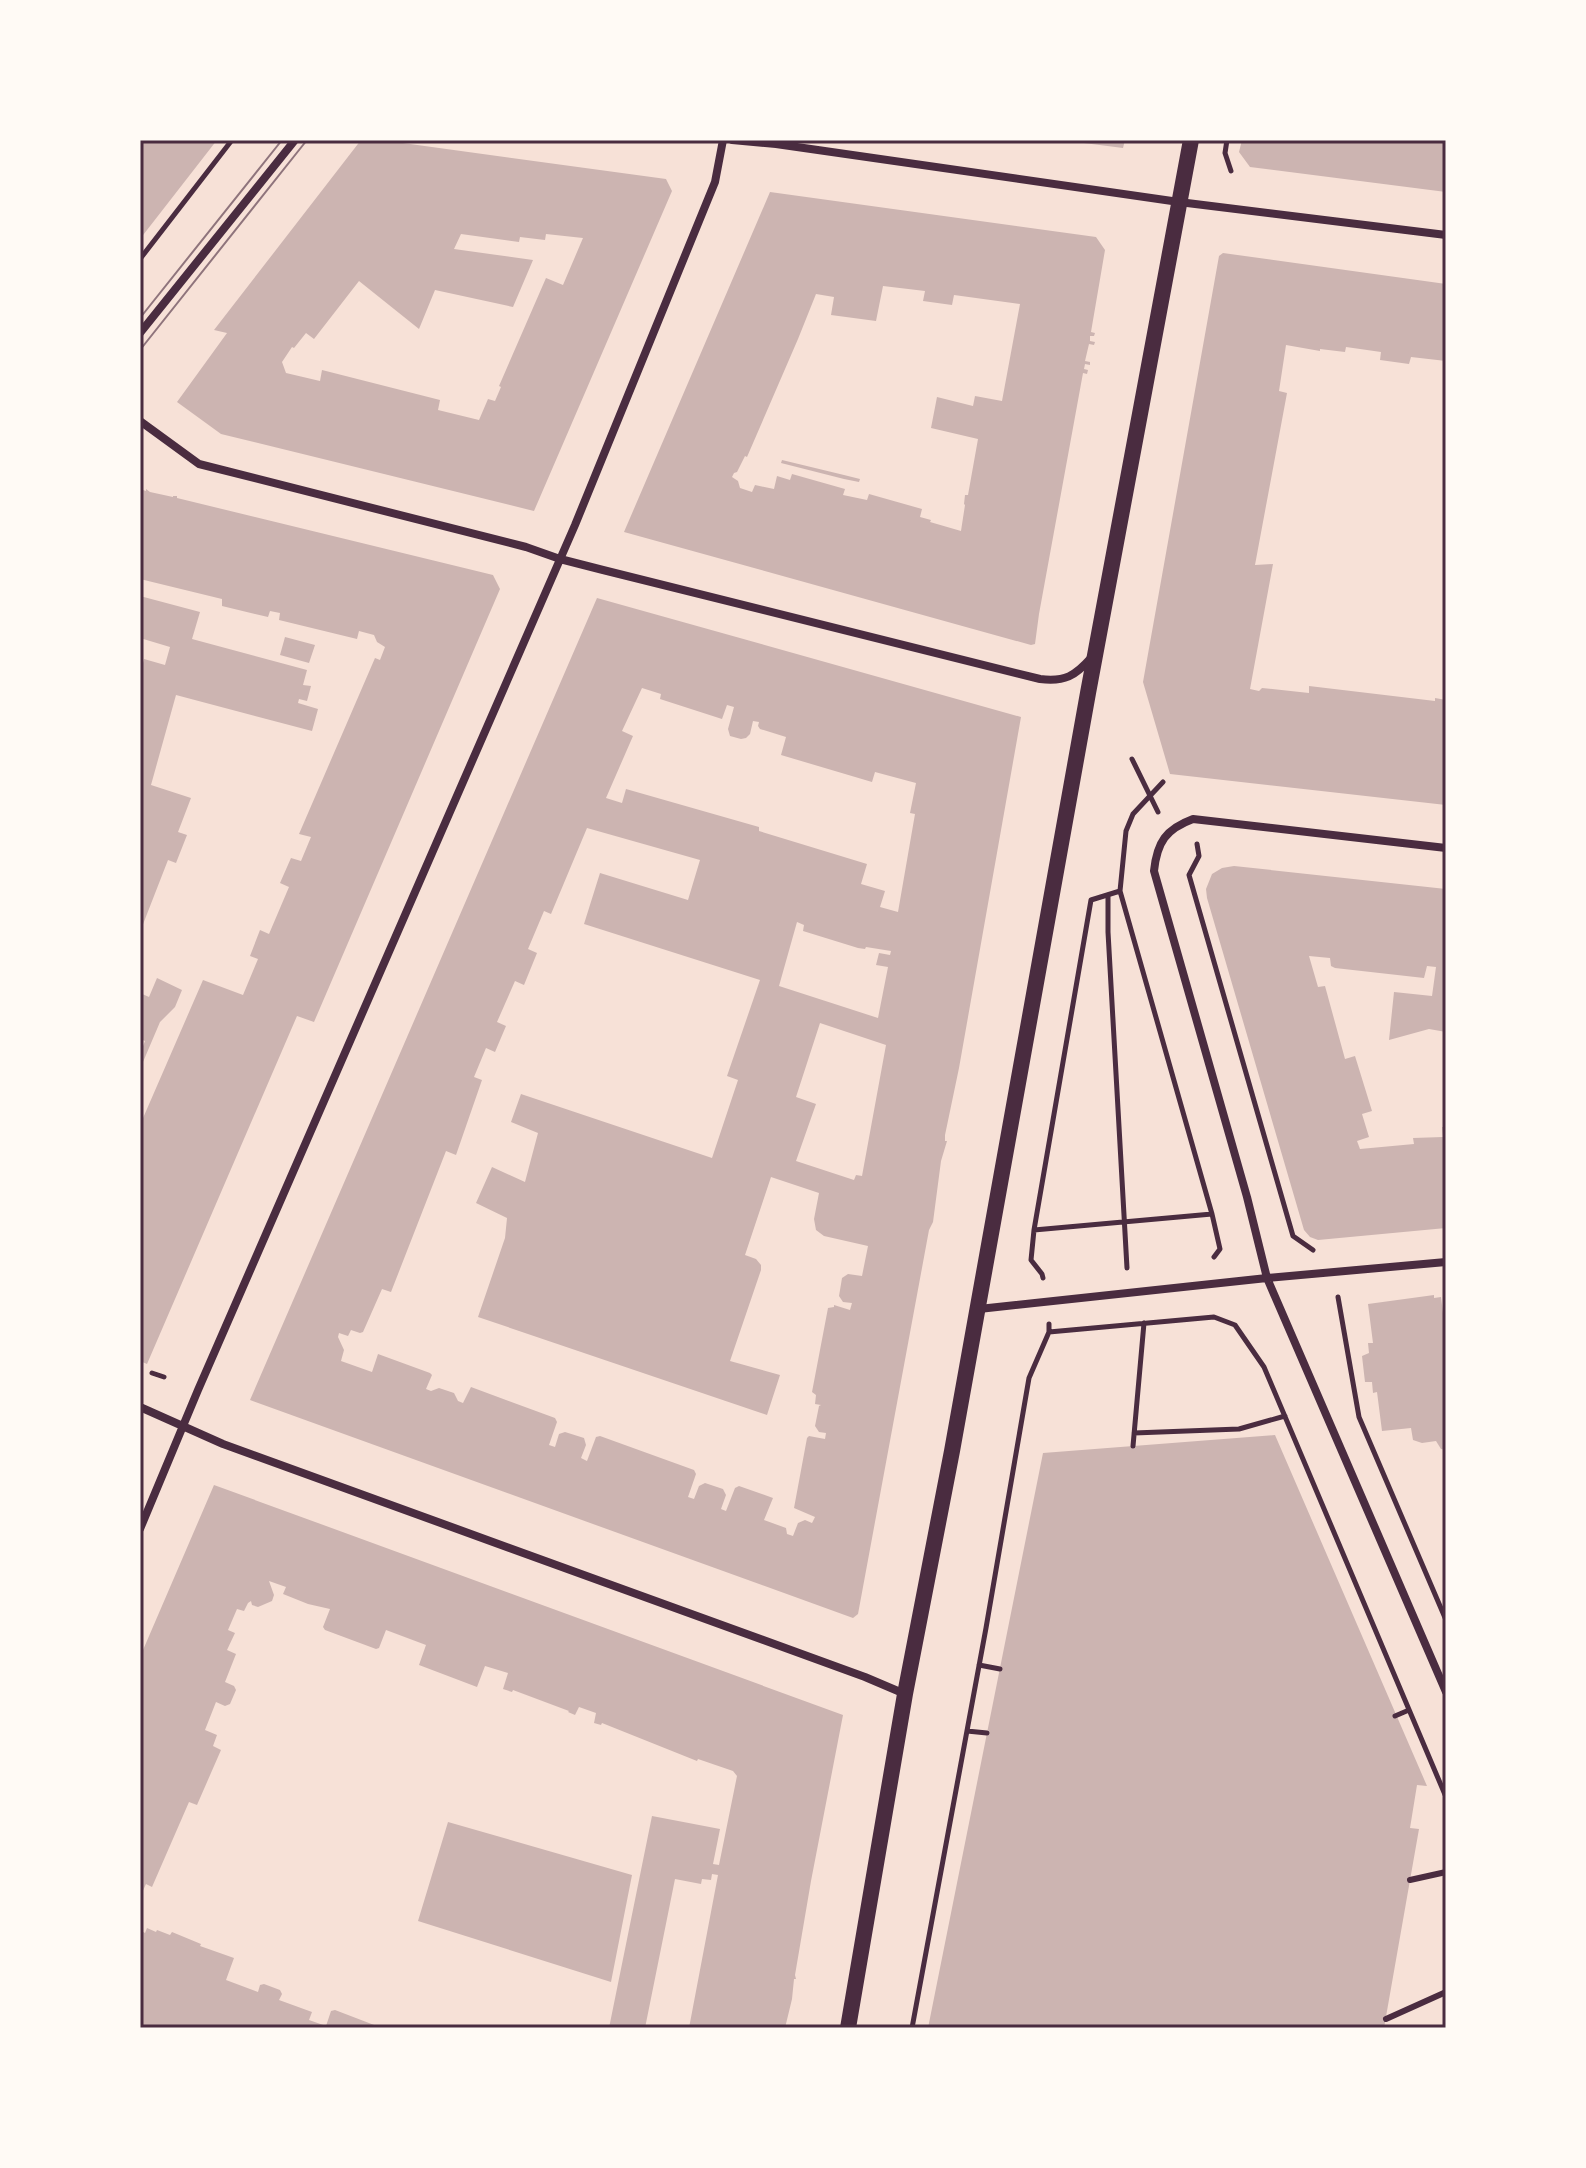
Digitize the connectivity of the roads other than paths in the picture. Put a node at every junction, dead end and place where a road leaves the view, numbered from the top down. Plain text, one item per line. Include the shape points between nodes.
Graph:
1 (295, 140) edge
2 (723, 140) edge
3 (732, 140) edge
4 (1191, 140) edge
5 (1179, 202) junction
6 (1446, 235) edge
7 (140, 333) edge
8 (140, 421) edge
9 (560, 559) junction
10 (1095, 655) junction
11 (1446, 848) edge
12 (1446, 1262) edge
13 (1267, 1278) junction
14 (978, 1309) junction
15 (140, 1407) edge
16 (184, 1426) junction
17 (140, 1529) edge
18 (1446, 1692) edge
19 (905, 1694) junction
20 (1446, 1872) edge
21 (1410, 1880) dead end
22 (1446, 1992) edge
23 (1386, 2019) dead end
24 (848, 2028) edge

1 - 7 street
2 - 9 street via 715,182
3 - 5 street
4 - 5 main road
5 - 6 street
5 - 10 main road
8 - 9 street via 199,464
9 - 10 street via 1040,679 1071,676
9 - 16 street
10 - 14 main road
11 - 13 street via 1193,819 1169,832 1160,844 1156,882
12 - 13 street
13 - 14 street
13 - 18 street
14 - 19 main road
15 - 16 street
16 - 17 street
16 - 19 street
19 - 24 main road
20 - 21 lane
22 - 23 lane

